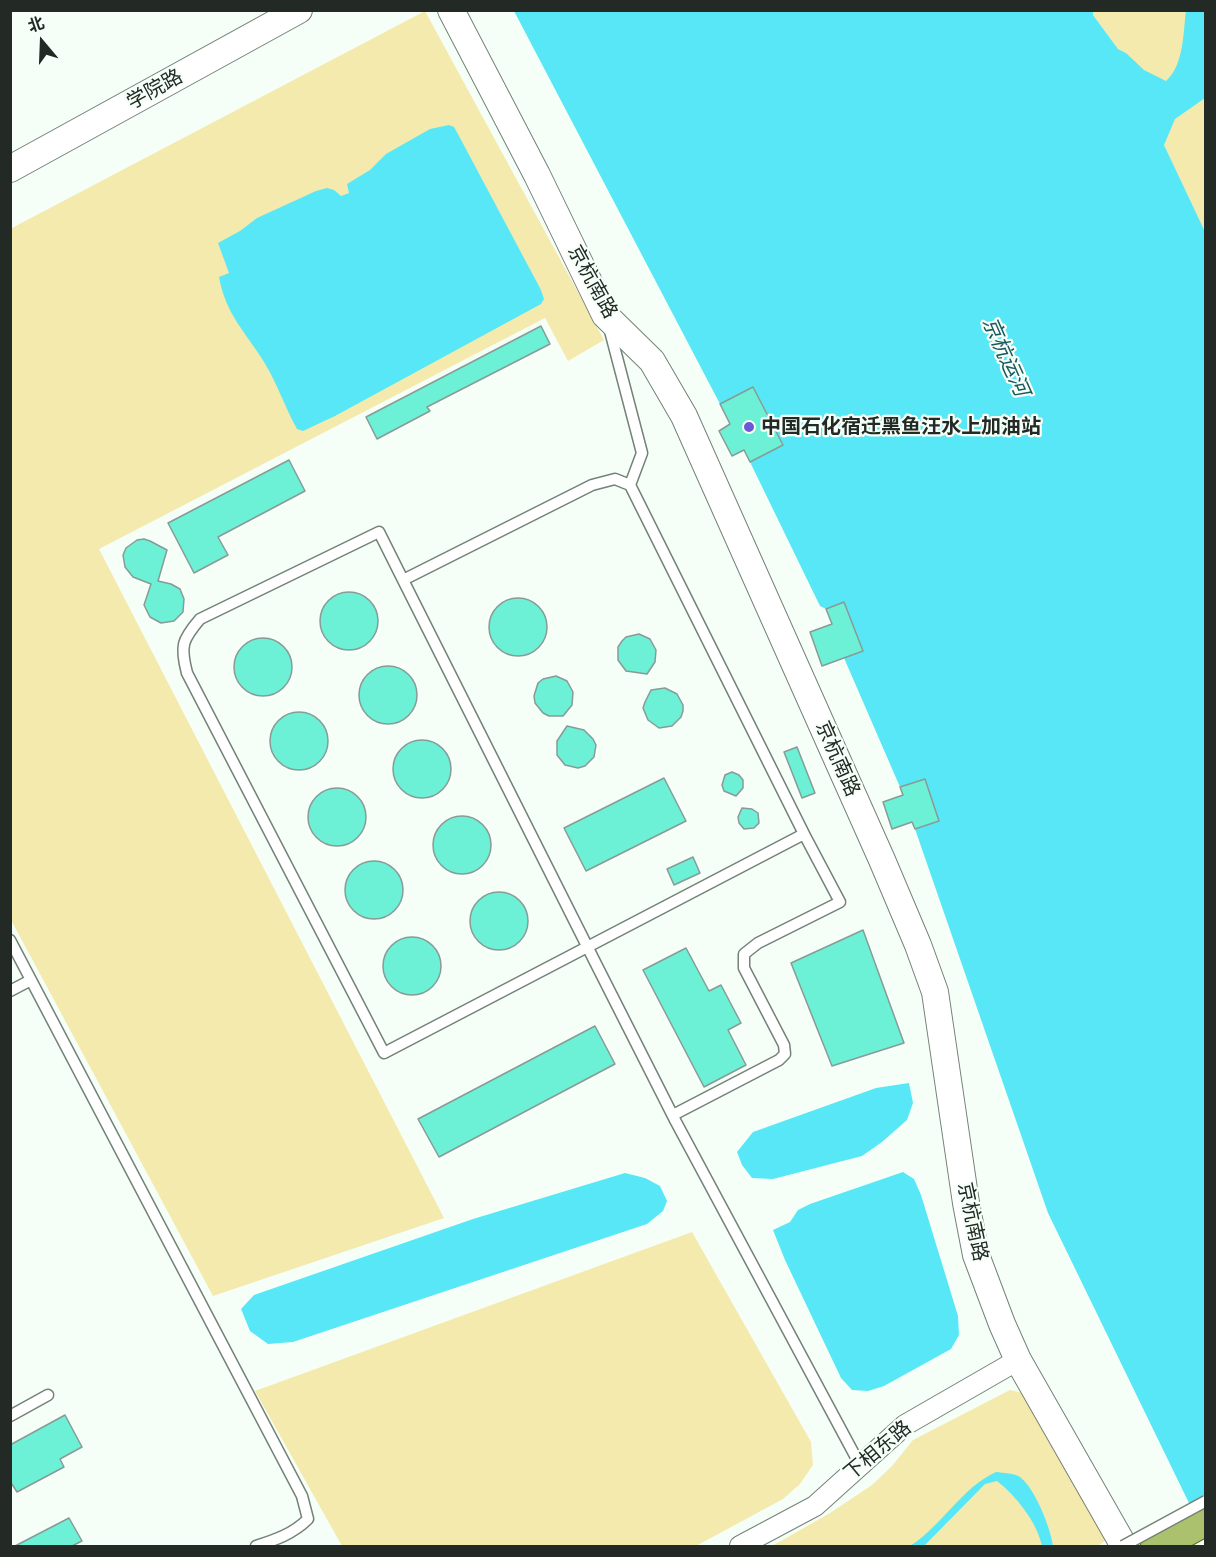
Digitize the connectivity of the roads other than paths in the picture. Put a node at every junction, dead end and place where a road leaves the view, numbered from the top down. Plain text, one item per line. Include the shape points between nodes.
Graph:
1 (299, 10) edge
2 (451, 10) edge
3 (10, 169) edge
4 (605, 315) junction
5 (630, 485) junction
6 (403, 580) junction
7 (804, 834) junction
8 (10, 940) edge
9 (587, 946) junction
10 (31, 980) junction
11 (10, 991) edge
12 (672, 1115) junction
13 (1018, 1360) junction
14 (48, 1395) dead end
15 (10, 1416) edge
16 (860, 1465) junction
17 (1206, 1501) edge
18 (1206, 1520) edge
19 (256, 1546) edge
20 (740, 1546) edge
21 (1124, 1546) edge
22 (1157, 1546) edge

1 - 3 street, 学院路
2 - 4 street, 京杭南路
4 - 5 lane via 642,453
4 - 13 street, 京杭南路 via 652,361 684,416 918,945 935,992 976,1255
5 - 6 lane via 615,479 592,484
5 - 7 lane
6 - 9 lane
6 - 9 lane via 378,532 200,619 185,636 182,653 187,673 384,1053
7 - 9 lane
7 - 12 lane via 840,902 758,943 744,954 742,962 785,1054
8 - 10 lane
9 - 12 lane
10 - 11 lane
10 - 19 lane via 302,1496 308,1519 282,1537
12 - 16 lane
13 - 16 street, 下相东路 via 905,1425
13 - 21 street, 京杭南路
14 - 15 lane
16 - 20 street, 下相东路 via 815,1506
17 - 21 lane, bridge
18 - 22 main road

